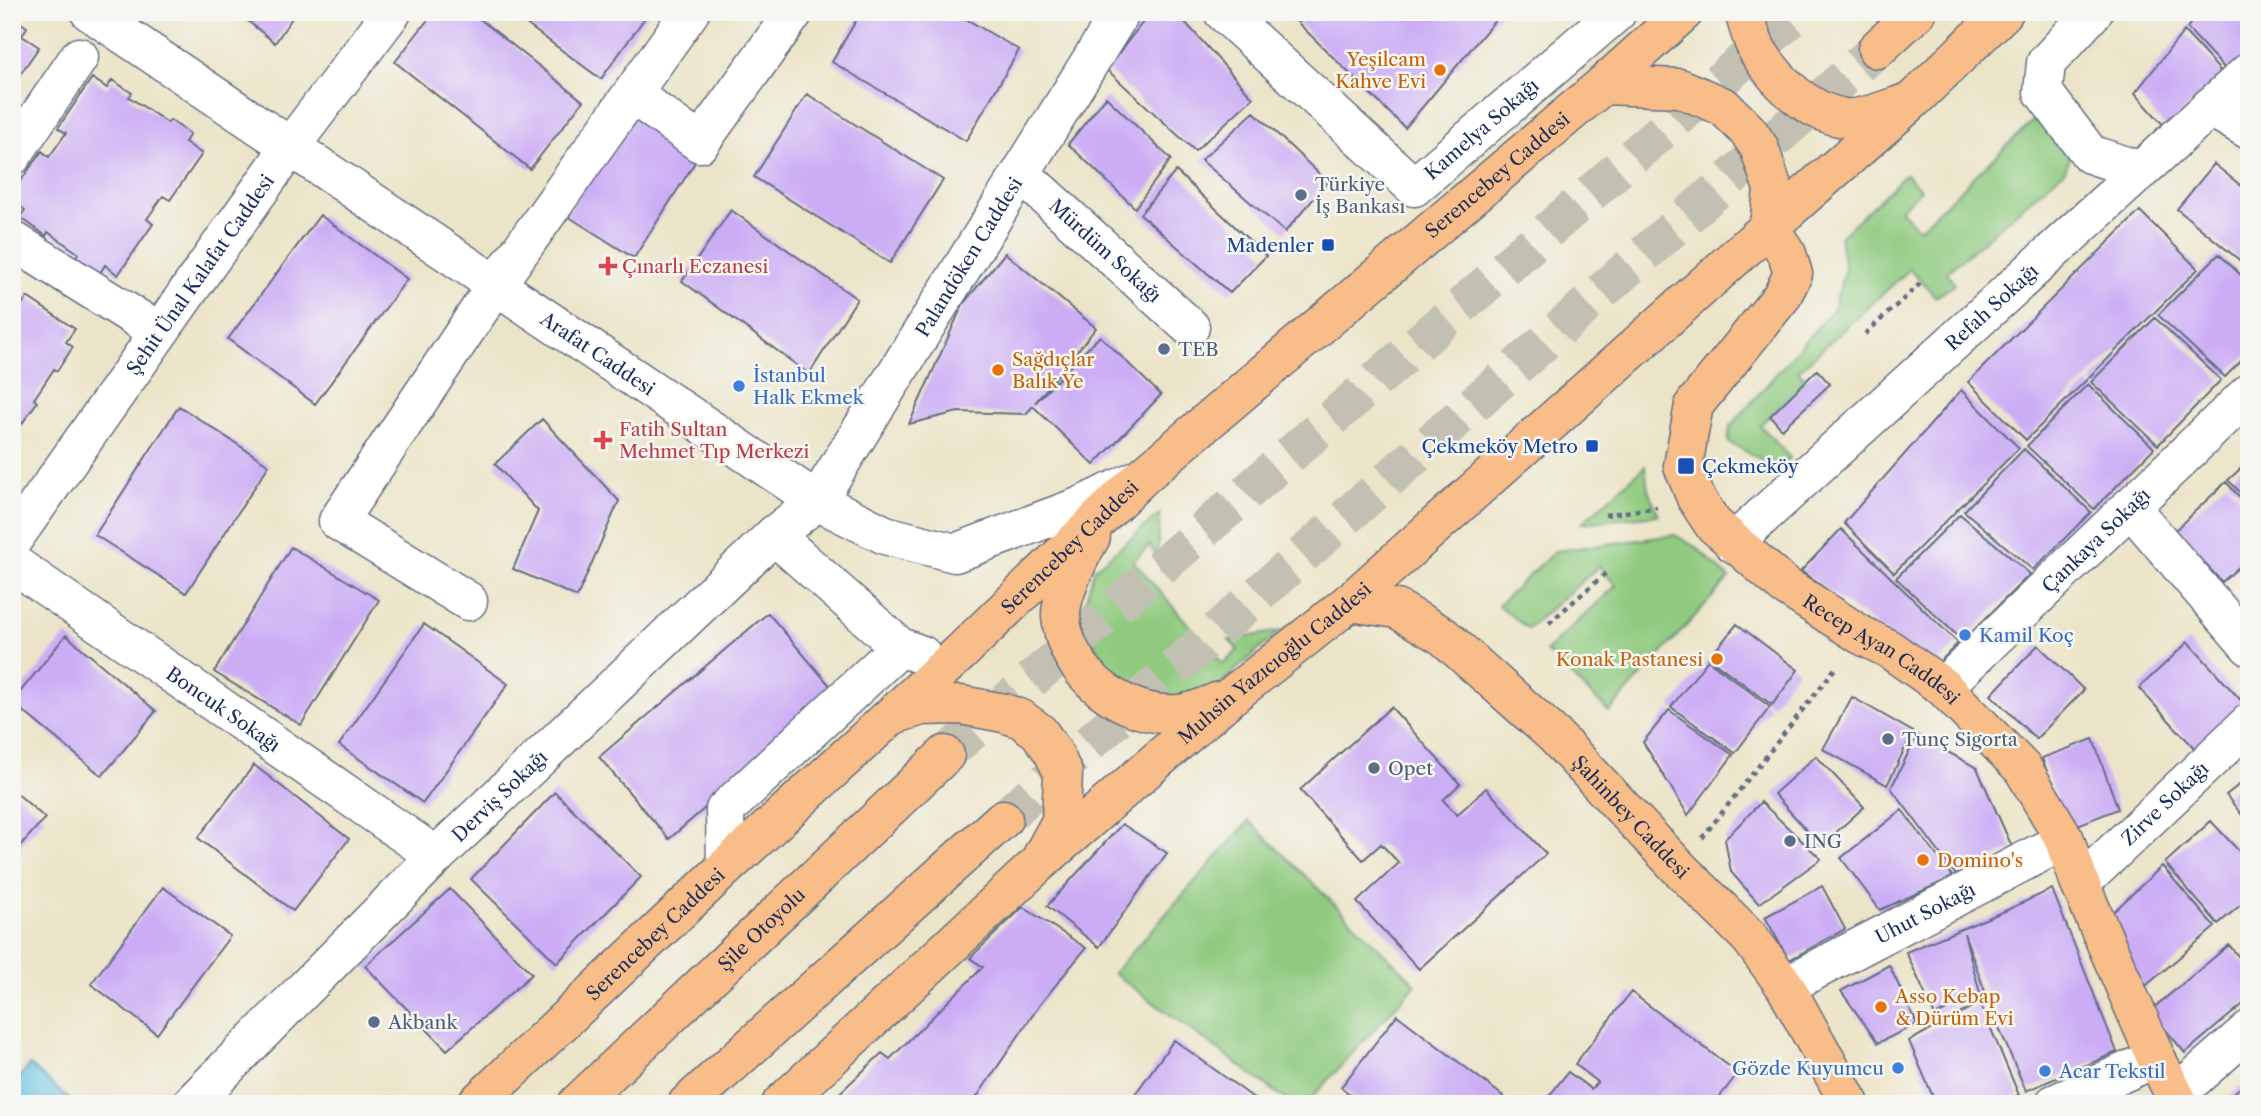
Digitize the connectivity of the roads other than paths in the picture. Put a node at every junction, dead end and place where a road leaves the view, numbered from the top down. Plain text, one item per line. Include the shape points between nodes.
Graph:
1 (90, 12) edge
2 (392, 12) edge
3 (690, 12) edge
4 (794, 12) edge
5 (1121, 12) edge
6 (1223, 12) edge
7 (1617, 12) edge
8 (1684, 12) edge
9 (1744, 12) edge
10 (1917, 12) edge
11 (2004, 12) edge
12 (2094, 12) edge
13 (1877, 49) tunnel mouth
14 (79, 57) dead end
15 (2249, 72) edge
16 (1603, 85) junction
17 (632, 94) junction
18 (1912, 101) junction
19 (2210, 107) junction
20 (2249, 130) edge
21 (290, 146) junction
22 (12, 156) edge
23 (2141, 171) junction
24 (1021, 174) junction
25 (1769, 227) junction
26 (12, 240) edge
27 (496, 285) junction
28 (1190, 327) dead end
29 (159, 332) junction
30 (2249, 393) edge
31 (1142, 477) junction
32 (817, 501) junction
33 (2130, 507) junction
34 (1106, 511) junction
35 (774, 535) junction
36 (12, 541) edge
37 (1733, 543) junction
38 (12, 563) edge
39 (468, 601) dead end
40 (1350, 602) junction
41 (2249, 646) edge
42 (900, 647) junction
43 (947, 665) junction
44 (1943, 687) junction
45 (1230, 697) junction
46 (892, 715) junction
47 (2249, 723) edge
48 (945, 755) tunnel mouth
49 (1003, 819) tunnel mouth
50 (2064, 840) junction
51 (436, 856) junction
52 (1038, 864) junction
53 (726, 867) junction
54 (2080, 884) junction
55 (1785, 986) junction
56 (2249, 1030) edge
57 (2156, 1058) junction
58 (2177, 1099) edge
59 (191, 1104) edge
60 (477, 1104) edge
61 (577, 1104) edge
62 (687, 1104) edge
63 (781, 1104) edge
64 (1850, 1104) edge
65 (2054, 1104) edge

1 - 21 street, Arafat Caddesi
2 - 21 street, Şehit Ünal Kalafat Caddesi
3 - 17 street
4 - 17 street via 700,143
5 - 24 street, Palandöken Caddesi
6 - 7 street, Kamelya Sokağı via 1413,187
8 - 16 main road, Serencebey Caddesi
9 - 18 main road via 1758,52 1783,83 1815,109 1847,119
10 - 13 main road
11 - 18 main road, Muhsin Yazıcıoğlu Caddesi
12 - 23 street via 2046,63 2043,92 2090,154
14 - 22 street
15 - 19 street, Refah Sokağı
16 - 25 main road via 1680,88 1724,107 1759,147 1773,189
16 - 31 main road, Serencebey Caddesi
17 - 27 street
18 - 25 main road, Muhsin Yazıcıoğlu Caddesi
19 - 20 street
19 - 23 street, Refah Sokağı
21 - 27 street, Arafat Caddesi
21 - 29 street, Şehit Ünal Kalafat Caddesi
23 - 37 street, Refah Sokağı
24 - 28 street, Mürdüm Sokağı
24 - 32 street, Palandöken Caddesi
25 - 37 main road, Recep Ayan Caddesi via 1787,254 1793,274 1782,296 1694,405 1683,466 1696,498
25 - 40 main road, Muhsin Yazıcıoğlu Caddesi
26 - 29 street
27 - 32 street, Arafat Caddesi
27 - 39 street via 338,521
29 - 36 street, Şehit Ünal Kalafat Caddesi
30 - 33 street, Çankaya Sokağı
31 - 32 street, Arafat Caddesi via 1081,506 955,553 885,536
31 - 34 main road, Serencebey Caddesi
32 - 35 street, Derviş Sokağı
33 - 41 street
33 - 44 street, Çankaya Sokağı
34 - 43 main road, Serencebey Caddesi
34 - 45 main road via 1082,552 1061,616 1071,655 1113,697 1139,710 1178,714
35 - 42 street
35 - 51 street, Derviş Sokağı
37 - 44 main road, Recep Ayan Caddesi via 1784,586
38 - 51 street, Boncuk Sokağı
40 - 45 main road, Muhsin Yazıcıoğlu Caddesi
40 - 55 main road, Şahinbey Caddesi via 1397,609 1443,636 1554,735 1750,938
42 - 43 street
42 - 53 street via 725,810
43 - 46 main road, Serencebey Caddesi
44 - 50 main road, Recep Ayan Caddesi via 2023,769
45 - 52 main road, Muhsin Yazıcıoğlu Caddesi
46 - 52 main road via 922,706 961,705 1004,713 1039,732 1063,773 1061,821
46 - 53 main road, Serencebey Caddesi
47 - 54 street, Zirve Sokağı
48 - 61 main road, Şile Otoyolu
49 - 62 main road
50 - 54 main road, Recep Ayan Caddesi
50 - 55 street, Uhut Sokağı
51 - 59 street, Derviş Sokağı
52 - 63 main road, Muhsin Yazıcıoğlu Caddesi
53 - 60 main road, Serencebey Caddesi
54 - 57 main road, Recep Ayan Caddesi
55 - 64 main road, Şahinbey Caddesi
56 - 58 street
57 - 58 main road, Recep Ayan Caddesi
57 - 65 street

